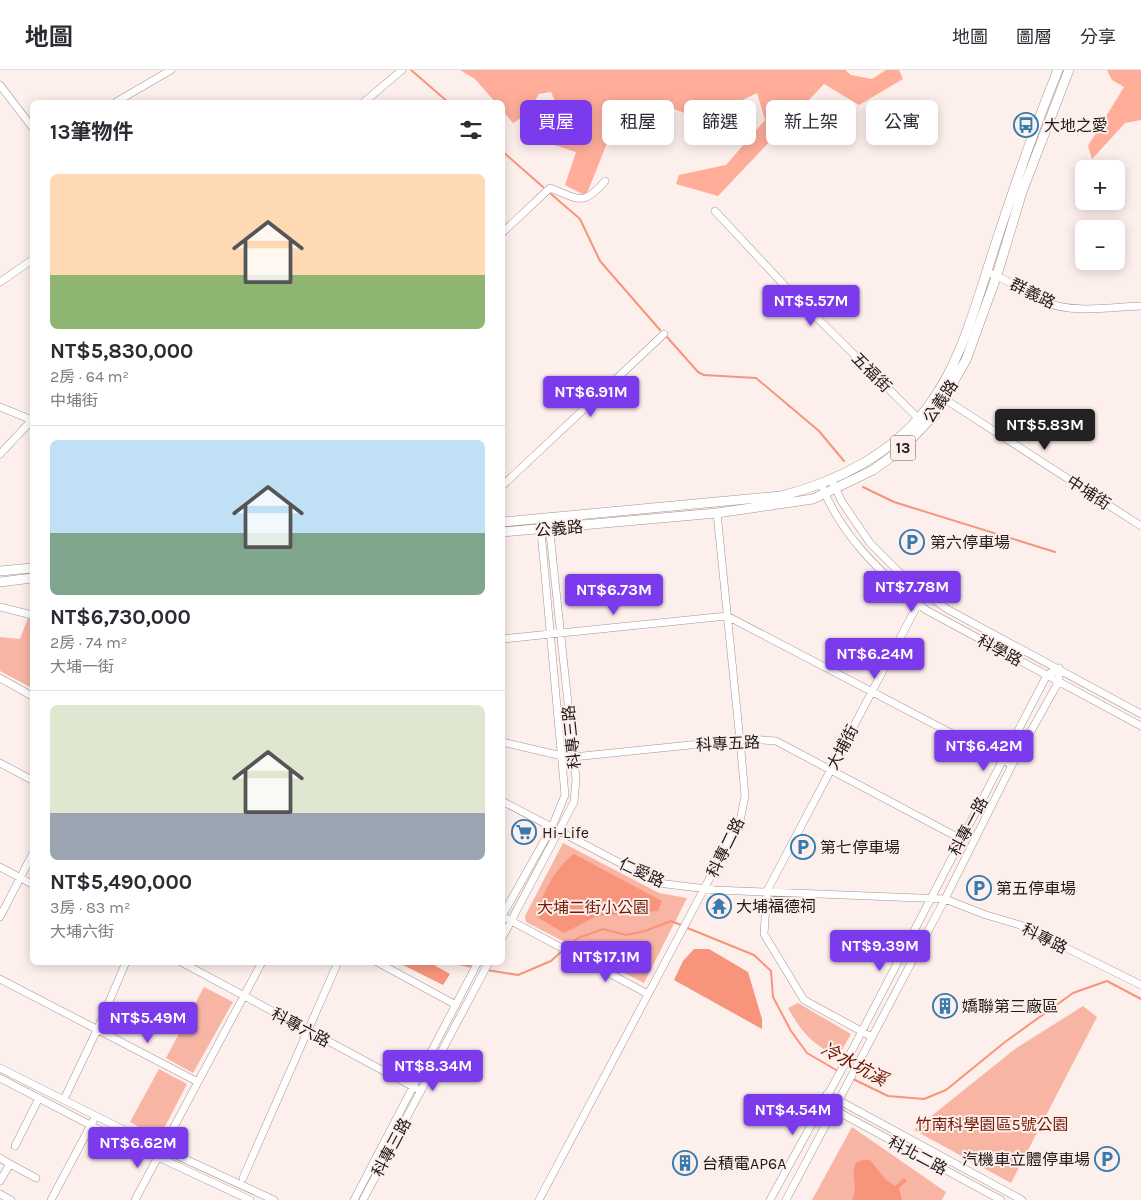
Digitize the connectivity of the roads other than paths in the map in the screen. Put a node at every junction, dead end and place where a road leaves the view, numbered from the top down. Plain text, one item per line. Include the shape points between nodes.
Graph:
1 (171, 70) edge
2 (402, 70) edge
3 (1058, 70) edge
4 (1068, 70) edge
5 (0, 86) edge
6 (119, 100) edge
7 (366, 100) edge
8 (30, 124) edge
9 (605, 180) dead end
10 (716, 211) dead end
11 (505, 230) edge
12 (30, 261) edge
13 (986, 272) junction
14 (997, 275) junction
15 (0, 282) edge
16 (1141, 306) edge
17 (664, 334) dead end
18 (937, 393) junction
19 (945, 399) junction
20 (0, 406) edge
21 (918, 418) junction
22 (30, 419) edge
23 (30, 422) edge
24 (925, 425) junction
25 (0, 454) edge
26 (831, 479) junction
27 (505, 483) edge
28 (821, 484) junction
29 (836, 488) junction
30 (824, 493) junction
31 (612, 512) junction
32 (717, 513) junction
33 (505, 522) edge
34 (545, 524) junction
35 (598, 525) junction
36 (1141, 526) edge
37 (505, 531) edge
38 (30, 568) edge
39 (0, 571) edge
40 (30, 578) edge
41 (0, 582) edge
42 (918, 604) junction
43 (0, 607) edge
44 (30, 614) edge
45 (727, 616) junction
46 (551, 634) junction
47 (560, 634) junction
48 (505, 639) edge
49 (1059, 668) junction
50 (1047, 675) junction
51 (0, 678) edge
52 (1059, 681) junction
53 (872, 691) junction
54 (30, 695) edge
55 (1141, 714) edge
56 (1141, 726) edge
57 (741, 740) junction
58 (505, 743) edge
59 (562, 756) junction
60 (573, 757) junction
61 (1002, 760) junction
62 (0, 763) edge
63 (1012, 765) junction
64 (830, 769) junction
65 (30, 779) edge
66 (505, 803) edge
67 (552, 827) junction
68 (561, 830) junction
69 (961, 839) junction
70 (30, 859) edge
71 (0, 867) edge
72 (21, 877) junction
73 (30, 883) edge
74 (703, 888) junction
75 (767, 891) junction
76 (932, 896) junction
77 (945, 898) junction
78 (505, 911) edge
79 (0, 917) edge
80 (505, 918) edge
81 (511, 921) junction
82 (505, 932) edge
83 (125, 965) edge
84 (186, 965) edge
85 (260, 965) edge
86 (337, 965) edge
87 (383, 965) edge
88 (476, 965) edge
89 (488, 965) edge
90 (0, 979) edge
91 (1141, 985) edge
92 (648, 994) junction
93 (244, 996) junction
94 (456, 1005) junction
95 (97, 1030) junction
96 (308, 1030) junction
97 (862, 1031) junction
98 (872, 1037) junction
99 (0, 1068) edge
100 (0, 1078) edge
101 (198, 1082) junction
102 (413, 1086) junction
103 (421, 1091) junction
104 (828, 1094) junction
105 (66, 1095) dead end
106 (39, 1098) junction
107 (839, 1101) junction
108 (822, 1104) junction
109 (834, 1110) junction
110 (96, 1117) junction
111 (91, 1125) junction
112 (15, 1146) dead end
113 (161, 1149) junction
114 (157, 1157) junction
115 (0, 1158) edge
116 (10, 1164) junction
117 (36, 1178) dead end
118 (243, 1178) dead end
119 (0, 1181) edge
120 (0, 1194) edge
121 (11, 1200) edge
122 (51, 1200) edge
123 (135, 1200) edge
124 (250, 1200) edge
125 (274, 1200) edge
126 (354, 1200) edge
127 (364, 1200) edge
128 (539, 1200) edge
129 (770, 1200) edge
130 (786, 1200) edge
131 (1002, 1200) edge
132 (1022, 1200) edge

1 - 6 street
2 - 7 street
3 - 13 main road, 公義路 / 13 via 1040,112
4 - 14 main road, 公義路 / 13 via 1022,192
5 - 8 street
9 - 11 street via 592,196 580,200 550,188
10 - 21 street, 五福街 via 785,286
12 - 15 street
13 - 14 street, 群義路
13 - 18 main road, 公義路 / 13 via 957,356
14 - 16 street, 群義路 via 1045,302 1064,308
14 - 19 main road, 公義路 / 13 via 966,360
17 - 27 street
18 - 19 street, 中埔街
18 - 21 main road, 公義路 / 13
19 - 24 main road, 公義路 / 13
19 - 36 street, 中埔街
20 - 22 street
21 - 24 street, 五福街
21 - 26 main road, 公義路 / 13 via 868,461
23 - 25 street
24 - 29 main road, 公義路 / 13 via 902,449 873,470
26 - 28 main road, 公義路 / 13
26 - 29 street, 科學路
28 - 30 street, 科學路
28 - 31 main road, 公義路 / 13 via 782,496
29 - 30 main road, 公義路 / 13
29 - 49 street, 科學路 via 870,543 910,583 947,609
30 - 32 main road, 公義路 / 13 via 813,499 783,505
30 - 42 street, 科學路 via 859,547
31 - 34 main road, 公義路 / 13
31 - 35 street
32 - 35 main road, 公義路 / 13
32 - 45 street, 科專二路
33 - 34 main road, 公義路 / 13
34 - 35 main road, 公義路 / 13
34 - 37 main road, 公義路 / 13
34 - 46 street, 科專三路
34 - 47 street, 科專三路
38 - 39 main road
40 - 41 main road
42 - 50 street, 科學路
42 - 53 street, 大埔街
43 - 44 street
45 - 47 street
45 - 53 street
45 - 57 street, 科專二路
46 - 47 street
46 - 48 street
46 - 59 street, 科專三路
47 - 60 street, 科專三路
49 - 50 street
49 - 52 street, 科專一路
49 - 55 street, 科學路
50 - 52 street, 科學路
50 - 61 street, 科專一路
51 - 54 street
52 - 56 street, 科學路
52 - 63 street, 科專一路
53 - 61 street
53 - 64 street, 大埔街
57 - 60 street, 科專五路
57 - 64 street, 科專五路 via 776,741
57 - 74 street, 科專二路 via 745,796 740,821 712,877
58 - 59 street, 科專五路
59 - 60 street, 科專五路
59 - 67 street, 科專三路 via 566,795
60 - 68 street, 科專三路 via 576,779 574,802
61 - 63 street
61 - 69 street, 科專一路
62 - 65 street
63 - 77 street, 科專一路
64 - 69 street, 科專五路
64 - 75 street, 大埔街
66 - 67 street, 仁愛路
67 - 68 street, 仁愛路
67 - 78 street, 科專三路
68 - 74 street, 仁愛路 via 658,883
68 - 81 street, 科專三路
69 - 76 street, 科專一路
70 - 72 street
71 - 72 street
72 - 73 street
72 - 79 street
74 - 75 street, 仁愛路
74 - 92 street, 科專二路
75 - 76 street, 仁愛路
75 - 97 street via 764,934 804,1000
76 - 77 street, 仁愛路
76 - 97 street, 科專一路
77 - 91 street, 科專路 via 1020,925
77 - 98 street, 科專一路
80 - 81 street
81 - 82 street, 科專三路
81 - 92 street
83 - 95 street
84 - 93 street, 科專六路
85 - 93 street
86 - 96 street
87 - 94 street
88 - 94 street, 科專三路
89 - 103 street, 科專三路
90 - 95 street
92 - 128 street, 科專二路
93 - 96 street, 科專六路
93 - 101 street
94 - 102 street, 科專三路
95 - 101 street
95 - 105 street
96 - 102 street, 科專六路
96 - 118 street
97 - 98 street
97 - 104 street, 科專一路
98 - 107 street, 科專一路
99 - 110 street
100 - 106 street
101 - 113 street
102 - 103 street, 科專六路
102 - 126 street, 科專三路
103 - 127 street, 科專三路
104 - 107 street, 科北二路
104 - 108 street, 科專一路
106 - 111 street
106 - 112 street
107 - 109 street, 科專一路
107 - 132 street, 科北二路
108 - 109 street, 科北二路
108 - 129 street, 科專一路
109 - 130 street, 科專一路
109 - 131 street, 科北二路
110 - 111 street
110 - 113 street
111 - 114 street
111 - 122 street
113 - 114 street
113 - 125 street
114 - 123 street
114 - 124 street
115 - 116 street
116 - 117 street
116 - 119 street
120 - 121 street

